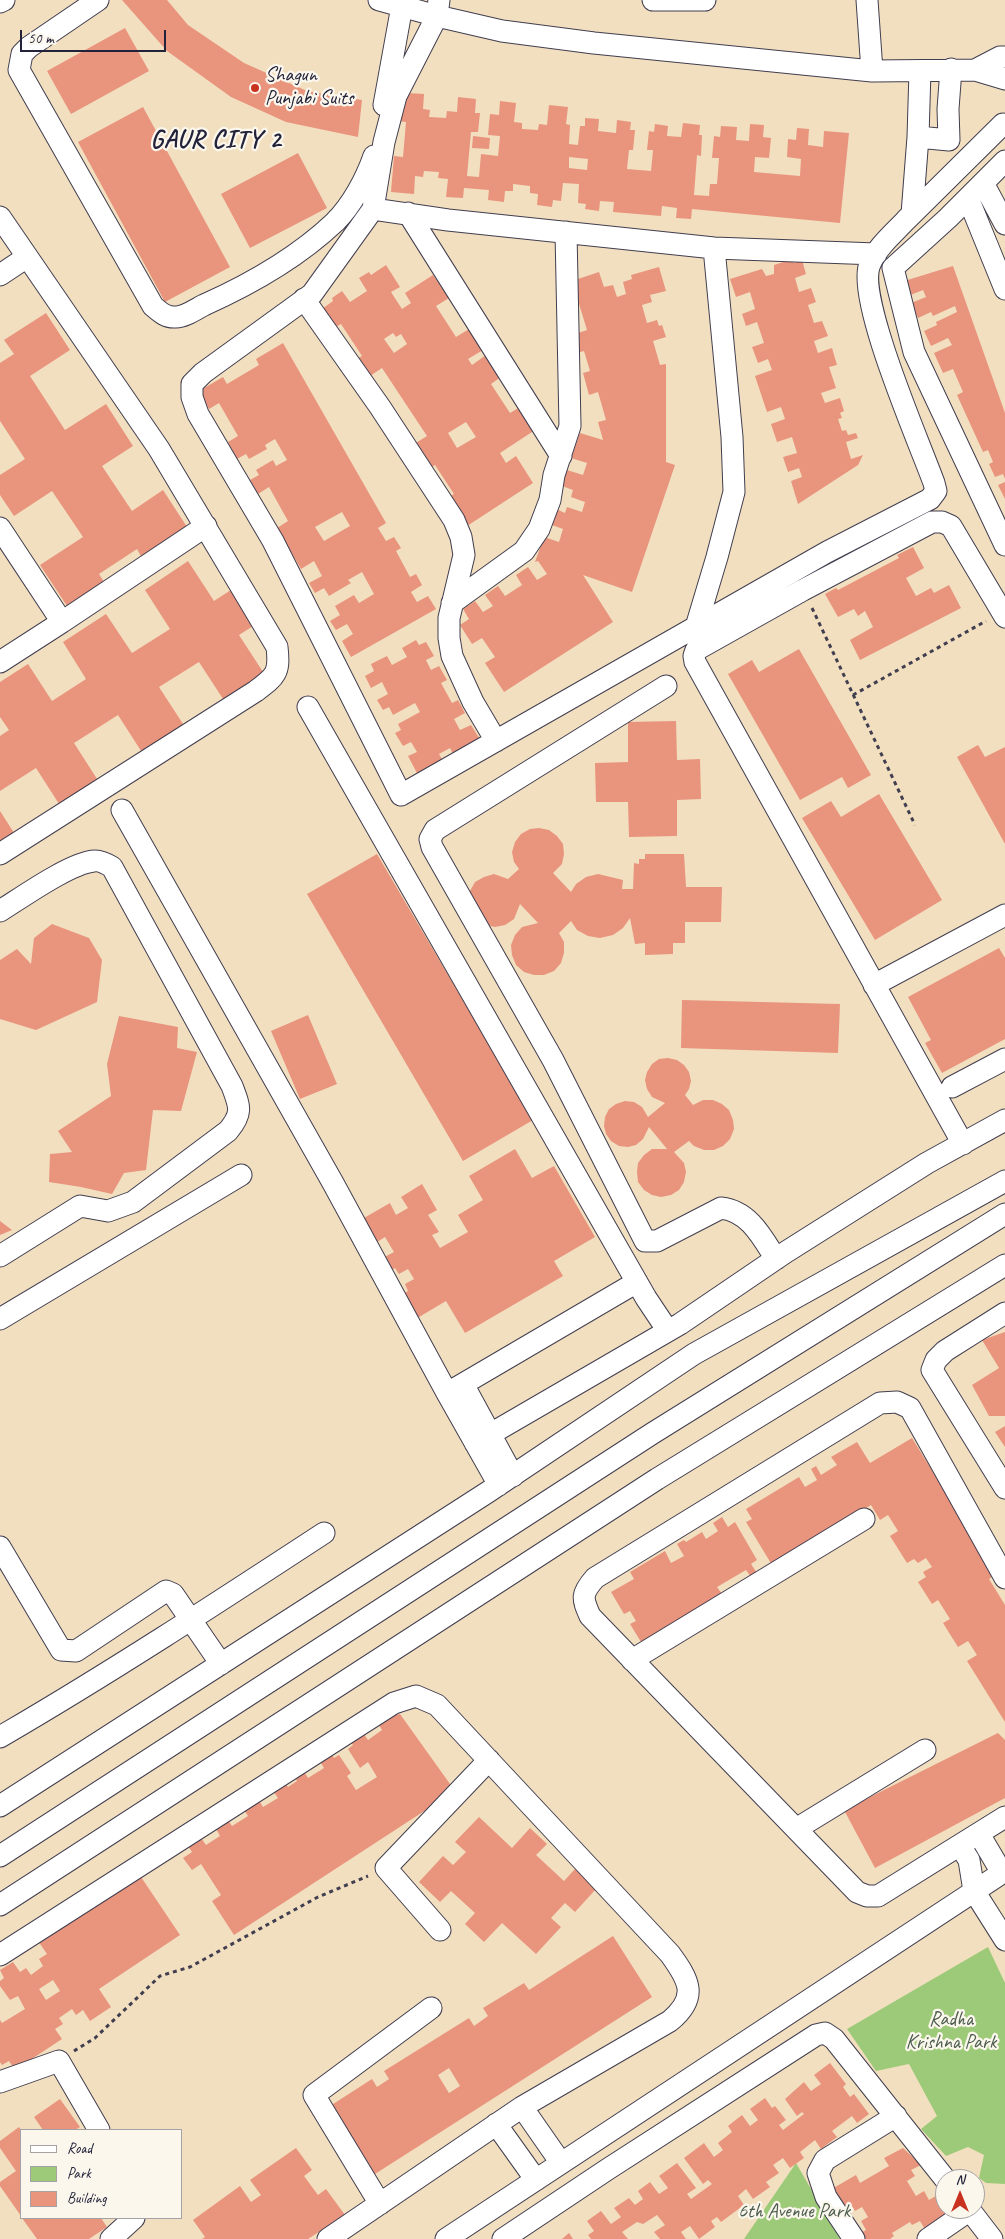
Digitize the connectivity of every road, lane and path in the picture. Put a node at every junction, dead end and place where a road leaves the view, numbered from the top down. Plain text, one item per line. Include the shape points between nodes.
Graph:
1 (4, 0) edge
2 (98, 0) edge
3 (379, 0) edge
4 (653, 0) edge
5 (705, 0) edge
6 (867, 0) edge
7 (0, 2) edge
8 (402, 6) junction
9 (438, 8) edge
10 (1005, 57) edge
11 (951, 69) junction
12 (975, 70) junction
13 (872, 71) junction
14 (920, 71) junction
15 (1005, 79) edge
16 (1003, 124) dead end
17 (918, 138) junction
18 (1005, 161) edge
19 (983, 183) junction
20 (968, 198) junction
21 (373, 209) junction
22 (408, 213) junction
23 (912, 214) junction
24 (0, 217) edge
25 (1005, 224) edge
26 (566, 232) junction
27 (714, 248) junction
28 (876, 254) junction
29 (27, 257) junction
30 (0, 275) edge
31 (1005, 289) edge
32 (304, 299) junction
33 (561, 456) junction
34 (206, 526) junction
35 (0, 528) edge
36 (1005, 545) edge
37 (803, 590) junction
38 (452, 603) junction
39 (1004, 615) edge
40 (62, 622) junction
41 (696, 627) junction
42 (0, 662) edge
43 (666, 686) dead end
44 (853, 695) junction
45 (308, 707) dead end
46 (496, 741) junction
47 (122, 810) dead end
48 (915, 825) dead end
49 (0, 854) edge
50 (0, 912) edge
51 (1005, 915) edge
52 (874, 985) junction
53 (1005, 1059) edge
54 (952, 1088) dead end
55 (1005, 1120) edge
56 (964, 1144) junction
57 (241, 1175) dead end
58 (1005, 1181) edge
59 (1005, 1214) edge
60 (0, 1256) edge
61 (776, 1259) junction
62 (1005, 1265) edge
63 (637, 1282) junction
64 (1005, 1313) edge
65 (0, 1319) edge
66 (674, 1327) junction
67 (694, 1354) junction
68 (455, 1388) junction
69 (483, 1439) junction
70 (506, 1480) junction
71 (1005, 1488) edge
72 (864, 1519) dead end
73 (324, 1533) dead end
74 (0, 1547) edge
75 (1005, 1578) edge
76 (190, 1620) junction
77 (632, 1660) junction
78 (221, 1664) junction
79 (0, 1737) edge
80 (925, 1750) dead end
81 (489, 1760) junction
82 (0, 1806) edge
83 (1005, 1818) edge
84 (796, 1829) junction
85 (979, 1834) junction
86 (960, 1846) junction
87 (0, 1856) edge
88 (386, 1868) junction
89 (1003, 1872) edge
90 (974, 1891) junction
91 (0, 1905) edge
92 (440, 1930) dead end
93 (1005, 1940) edge
94 (0, 1955) edge
95 (431, 2008) dead end
96 (59, 2061) junction
97 (0, 2082) edge
98 (522, 2107) junction
99 (896, 2116) junction
100 (496, 2124) junction
101 (98, 2129) edge
102 (574, 2154) junction
103 (608, 2168) junction
104 (937, 2169) edge
105 (536, 2180) junction
106 (590, 2182) junction
107 (380, 2204) junction
108 (133, 2219) edge
109 (956, 2219) edge
110 (976, 2219) edge
111 (111, 2239) edge
112 (328, 2239) edge
113 (446, 2239) edge
114 (503, 2239) edge
115 (854, 2239) edge
116 (928, 2239) edge
117 (992, 2239) edge

1 - 7 street
2 - 8 street via 22,54 20,70 153,306 162,314 178,317 251,283 301,249 336,221 357,192 377,147
3 - 8 street
4 - 5 street
6 - 13 street
8 - 9 street
9 - 13 street via 502,31
9 - 21 street via 396,96 384,142
10 - 12 street
11 - 12 street
11 - 14 street
11 - 17 street via 949,140
12 - 15 street
13 - 14 street
14 - 17 street
16 - 23 street
17 - 23 street
18 - 19 street
19 - 20 street
19 - 25 street
20 - 31 street
20 - 36 street via 892,268 914,352
21 - 22 street
21 - 32 street via 312,294
22 - 26 street
22 - 33 street
23 - 28 street
24 - 29 street
26 - 27 street
26 - 33 street via 570,426
27 - 28 street
27 - 41 street via 734,492
28 - 41 street via 866,276 872,309 936,491 930,499 827,552
29 - 30 street
29 - 34 street via 159,449
32 - 38 street via 454,520 464,555
32 - 46 street via 192,384 192,397 198,414 272,541 401,795
33 - 38 street via 540,530 524,551
34 - 40 street
34 - 49 street via 277,647 279,665 274,677
35 - 40 street
37 - 39 street via 932,522 942,522 951,526
37 - 44 path
37 - 52 street via 696,650 694,656
38 - 46 street via 449,618 452,656
39 - 44 path
40 - 42 street
41 - 46 street
43 - 61 street via 436,830 430,839 554,1060 645,1240 658,1241 721,1208 728,1209 755,1225
44 - 48 path
45 - 63 street
47 - 68 street via 333,1183
50 - 60 street via 52,878 76,867 94,861 112,867 232,1086 240,1108 237,1120 228,1131 133,1202 108,1212 80,1206
51 - 52 street
52 - 56 street
53 - 54 street
55 - 56 street
56 - 61 street via 927,1163
57 - 65 street
58 - 67 street
59 - 87 street via 653,1433
61 - 66 street
62 - 91 street via 657,1479
63 - 66 street
63 - 68 street
64 - 71 street via 945,1351 932,1370
66 - 67 street
66 - 69 street
67 - 70 street
68 - 69 street
69 - 70 street
70 - 78 street
72 - 77 street
73 - 76 street
74 - 76 street via 61,1650 76,1651 166,1591 173,1594
75 - 77 street via 910,1408 897,1402 880,1403 595,1578 586,1588 583,1600 590,1616
76 - 78 street
76 - 79 street
77 - 84 street
78 - 82 street
80 - 84 street
81 - 88 street
81 - 94 street via 437,1705 416,1696 394,1703
81 - 98 street via 670,1954 685,1976 689,1992 683,2010 670,2021
83 - 85 street
84 - 86 street via 857,1892 867,1896 878,1896
85 - 86 street
85 - 89 street
86 - 90 street via 969,1860
88 - 92 street
88 - 96 path via 318,1897 190,1967 160,1976 95,2038
89 - 90 street
90 - 93 street
90 - 102 street
95 - 107 street via 314,2095
96 - 97 street
96 - 101 street
98 - 100 street
98 - 102 street
99 - 103 street via 834,2039 825,2033 816,2034
99 - 104 street
99 - 115 street via 825,2160 818,2173 826,2197
100 - 105 street
100 - 107 street
102 - 103 street
102 - 105 street
102 - 106 street
103 - 106 street
105 - 113 street
106 - 114 street
107 - 112 street
108 - 111 street
109 - 116 street
110 - 117 street

